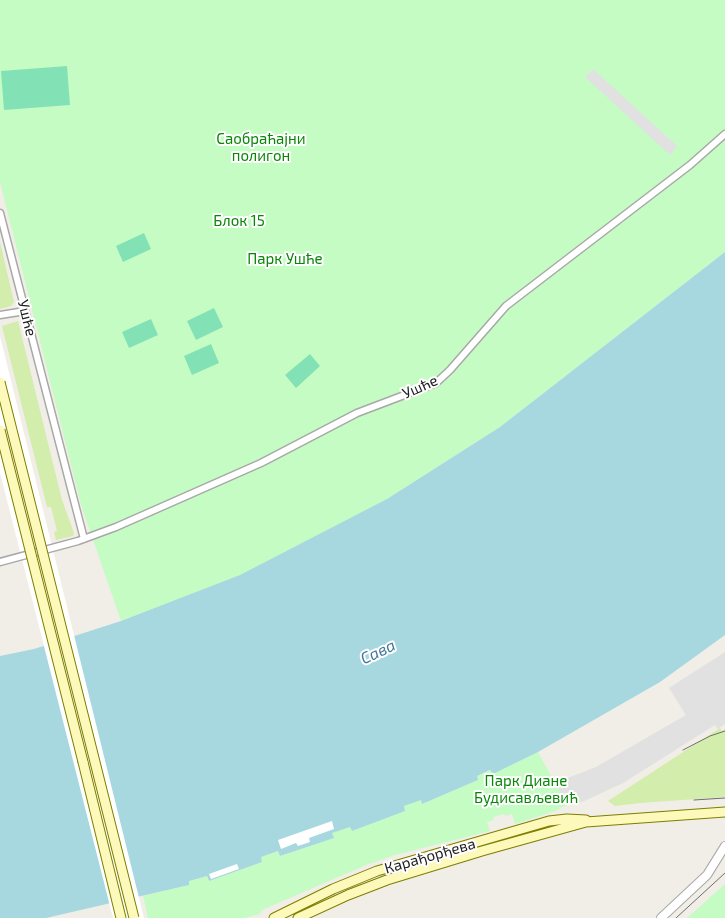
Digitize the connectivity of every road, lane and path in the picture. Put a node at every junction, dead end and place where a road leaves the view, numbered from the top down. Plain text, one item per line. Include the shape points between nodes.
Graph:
1 (725, 134) edge
2 (0, 213) edge
3 (25, 311) junction
4 (1, 316) edge
5 (0, 382) edge
6 (0, 430) edge
7 (84, 538) junction
8 (0, 562) edge
9 (725, 812) edge
10 (594, 821) junction
11 (725, 846) edge
12 (121, 918) edge
13 (134, 918) edge
14 (274, 918) edge
15 (298, 918) edge
16 (661, 918) edge

1 - 7 street, Ушће via 690,165 506,306 436,383 357,413 225,480
2 - 3 street, Ушће
3 - 4 street
3 - 7 street, Ушће
5 - 13 main road, bridge
6 - 12 main road, bridge
7 - 8 street, Ушће
9 - 10 main road, Карађорђева
10 - 14 main road, Карађорђева via 550,821 390,867 333,889
10 - 15 main road, Карађорђева via 390,879
11 - 16 street via 707,875

